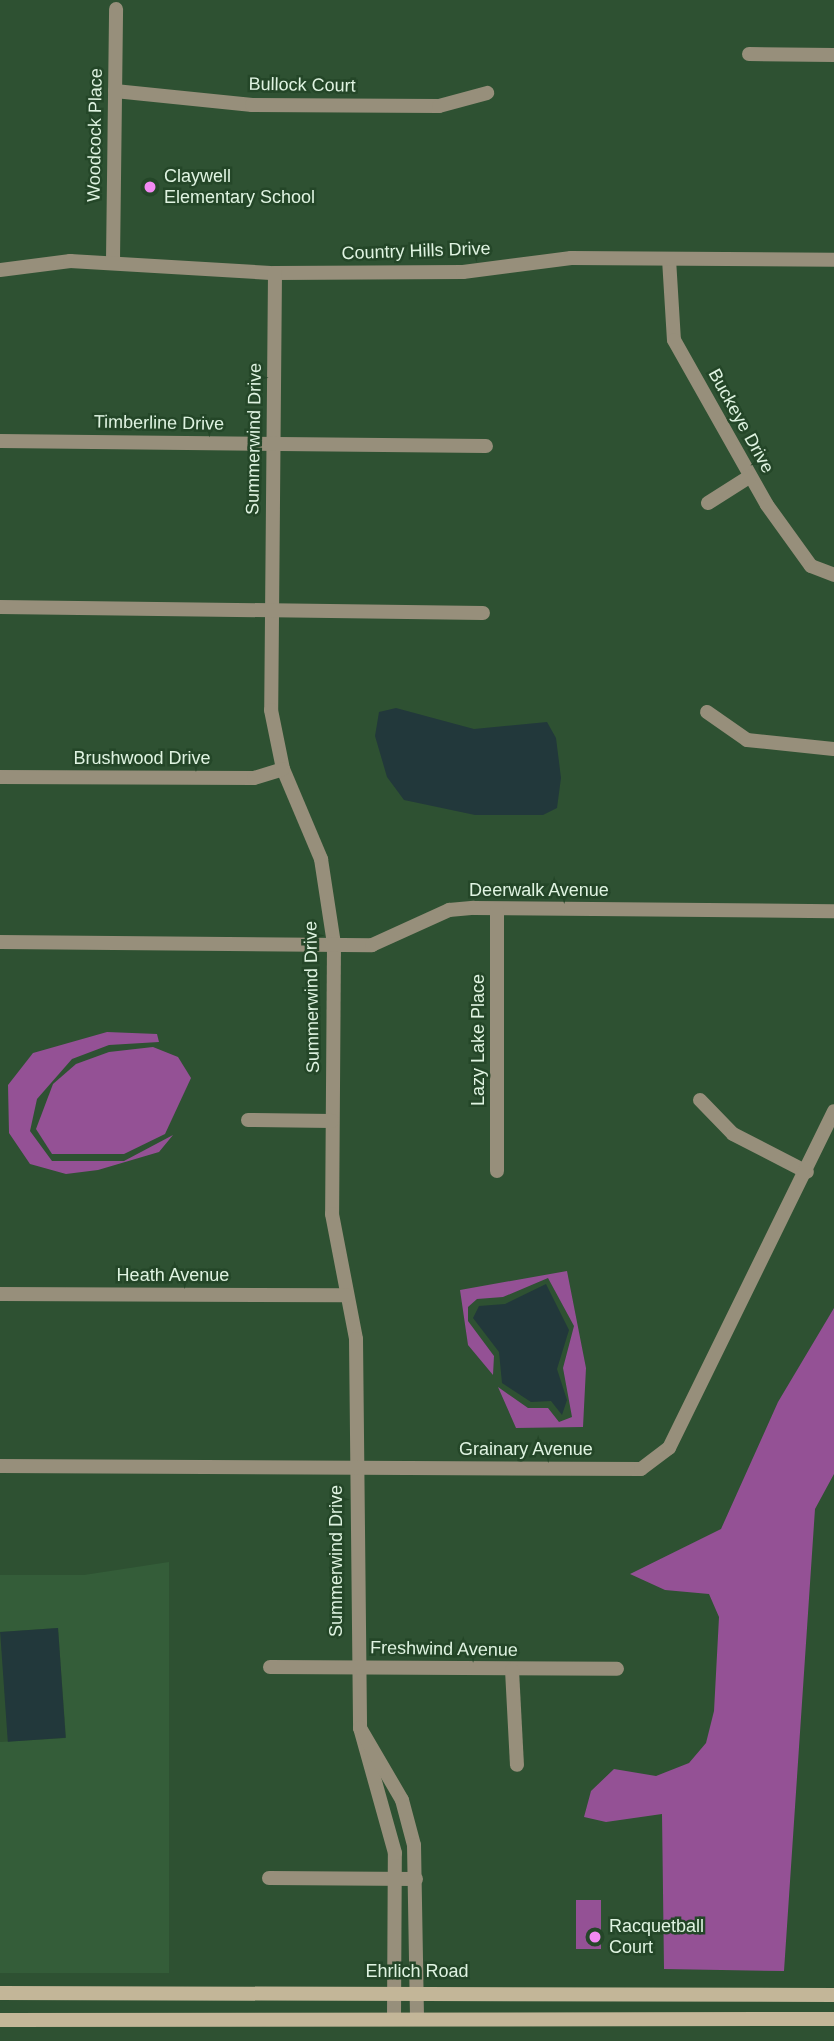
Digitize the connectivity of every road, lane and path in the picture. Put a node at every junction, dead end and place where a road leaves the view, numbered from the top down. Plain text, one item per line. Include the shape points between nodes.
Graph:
1 (116, 9) dead end
2 (749, 54) dead end
3 (834, 55) edge
4 (115, 91) junction
5 (487, 93) dead end
6 (669, 258) junction
7 (113, 261) junction
8 (834, 261) edge
9 (0, 270) edge
10 (275, 273) junction
11 (0, 441) edge
12 (273, 444) junction
13 (486, 446) dead end
14 (749, 477) junction
15 (708, 503) dead end
16 (834, 575) edge
17 (0, 607) edge
18 (272, 610) junction
19 (483, 612) dead end
20 (707, 712) dead end
21 (834, 749) edge
22 (283, 769) junction
23 (0, 777) edge
24 (498, 909) junction
25 (834, 911) edge
26 (0, 942) edge
27 (334, 944) junction
28 (700, 1100) dead end
29 (834, 1111) edge
30 (248, 1120) dead end
31 (332, 1121) junction
32 (497, 1171) dead end
33 (807, 1172) junction
34 (0, 1294) edge
35 (346, 1295) junction
36 (0, 1466) edge
37 (355, 1467) junction
38 (270, 1667) dead end
39 (355, 1667) junction
40 (617, 1669) dead end
41 (512, 1670) junction
42 (360, 1728) junction
43 (517, 1765) dead end
44 (269, 1878) dead end
45 (395, 1878) junction
46 (416, 1879) junction
47 (394, 1990) junction
48 (417, 1990) junction
49 (0, 1993) edge
50 (834, 1995) edge
51 (394, 2017) junction
52 (417, 2017) junction
53 (834, 2019) edge
54 (0, 2020) edge

1 - 4 street, Woodcock Place
2 - 3 street
4 - 5 street, Bullock Court via 251,104 426,106
4 - 7 street, Woodcock Place
6 - 8 street, Country Hills Drive
6 - 10 street, Country Hills Drive via 571,258 463,272
6 - 14 street, Buckeye Drive via 674,340
7 - 9 street, Country Hills Drive
7 - 10 street, Country Hills Drive
10 - 12 street, Summerwind Drive
11 - 12 street, Timberline Drive
12 - 13 street, Timberline Drive
12 - 18 street, Summerwind Drive
14 - 15 street
14 - 16 street, Buckeye Drive via 811,566
17 - 18 street
18 - 19 street
18 - 22 street, Summerwind Drive via 271,710
20 - 21 street via 747,740
22 - 23 street, Brushwood Drive via 254,778
22 - 27 street, Summerwind Drive via 321,859
24 - 25 street, Deerwalk Avenue
24 - 27 street, Deerwalk Avenue via 449,911 392,942
24 - 32 street, Lazy Lake Place
26 - 27 street, Deerwalk Avenue
27 - 31 street, Summerwind Drive
28 - 33 street via 733,1134
29 - 33 street, Grainary Avenue
30 - 31 street
31 - 35 street, Summerwind Drive via 332,1214
33 - 37 street, Grainary Avenue via 668,1448 641,1469
34 - 35 street, Heath Avenue
35 - 37 street, Summerwind Drive via 356,1339
36 - 37 street, Grainary Avenue
37 - 39 street, Summerwind Drive
38 - 39 street, Freshwind Avenue
39 - 41 street, Freshwind Avenue
39 - 42 street, Summerwind Drive
40 - 41 street, Freshwind Avenue
41 - 43 street
42 - 45 street, Summerwind Drive via 392,1832
42 - 46 street, Summerwind Drive via 402,1801
44 - 45 street
45 - 46 street
45 - 47 street, Summerwind Drive
46 - 48 street, Summerwind Drive
47 - 48 main road, Ehrlich Road
47 - 49 main road, Ehrlich Road
47 - 51 street, Summerwind Drive
48 - 50 main road, Ehrlich Road
48 - 52 street, Summerwind Drive
51 - 52 main road
51 - 54 main road
52 - 53 main road

